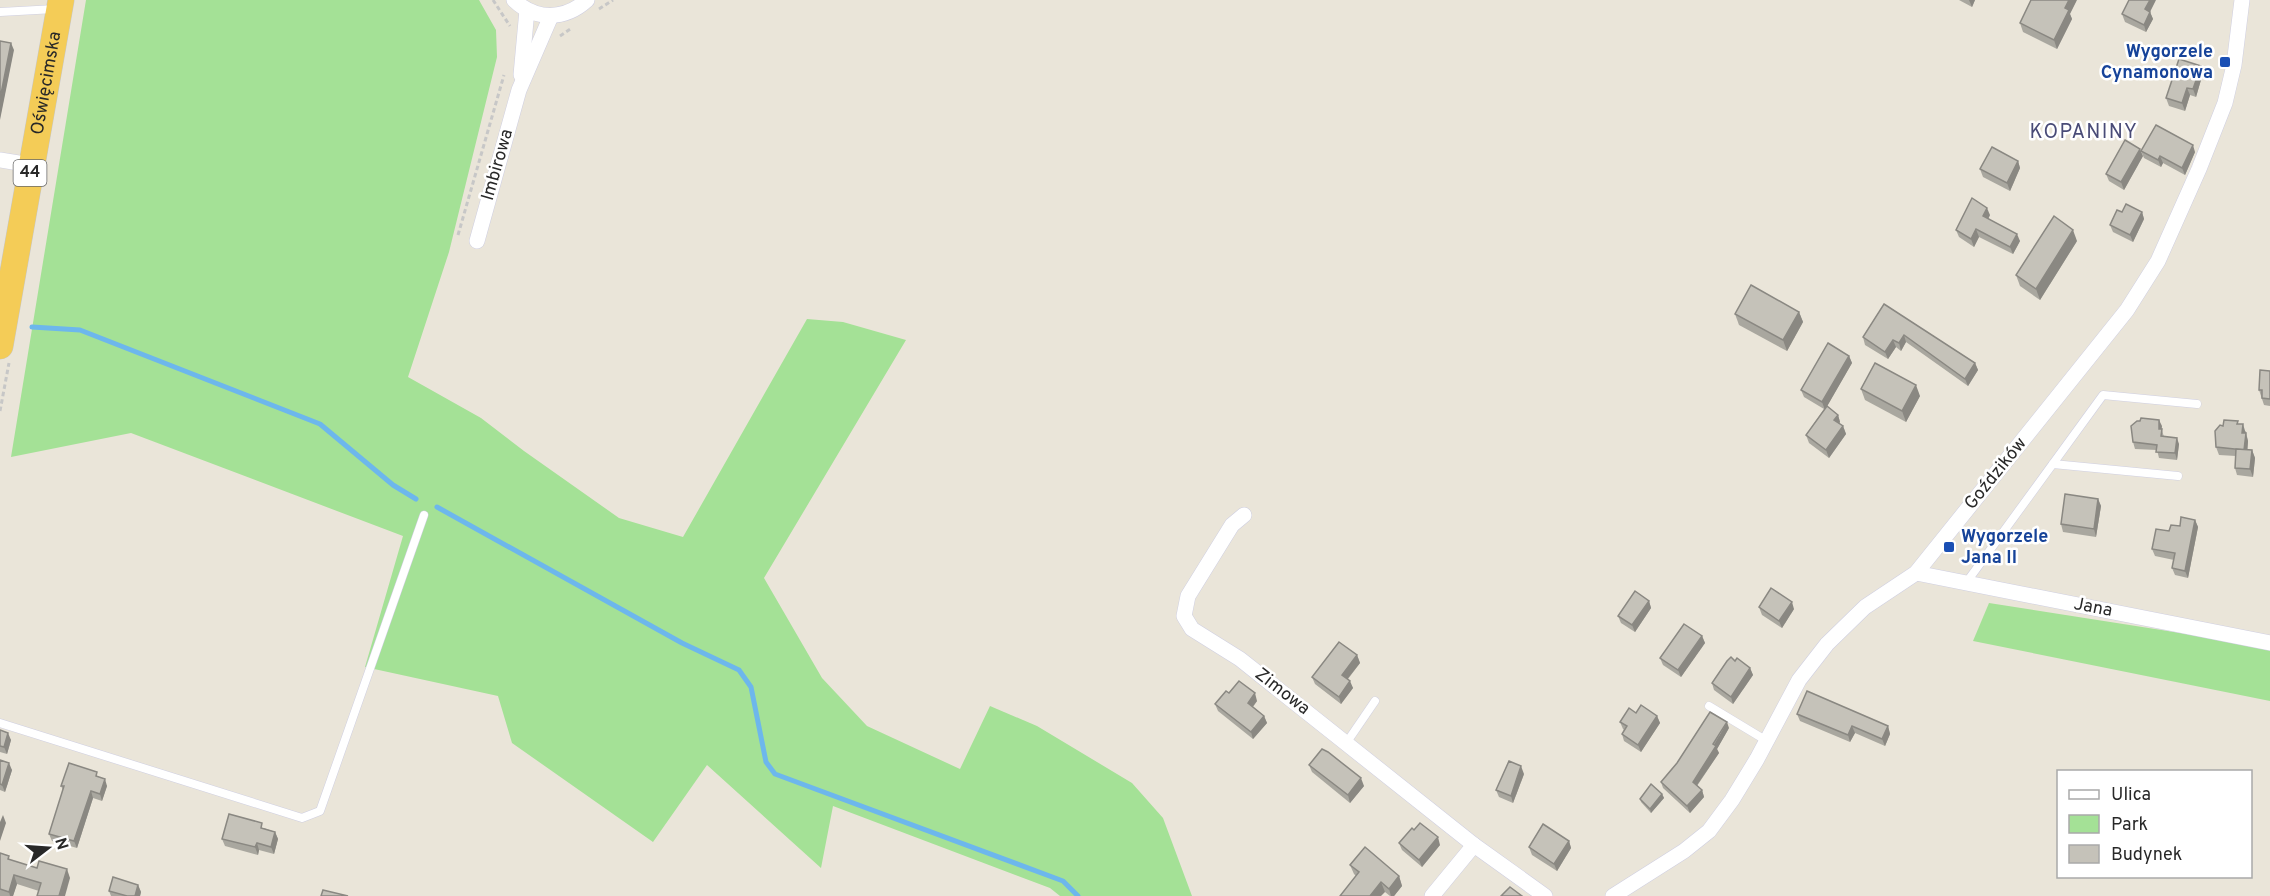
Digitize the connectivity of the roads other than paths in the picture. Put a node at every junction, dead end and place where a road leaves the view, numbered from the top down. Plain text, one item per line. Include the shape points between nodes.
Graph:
1 (514, 0) edge
2 (587, 0) edge
3 (2242, 0) edge
4 (60, 4) edge
5 (527, 10) junction
6 (0, 12) edge
7 (551, 16) junction
8 (519, 90) junction
9 (0, 160) edge
10 (31, 165) junction
11 (477, 241) dead end
12 (0, 346) edge
13 (2197, 404) dead end
14 (2053, 464) junction
15 (2178, 476) dead end
16 (424, 514) dead end
17 (1244, 515) dead end
18 (1916, 573) junction
19 (1966, 583) junction
20 (2270, 643) edge
21 (1376, 701) dead end
22 (1709, 706) dead end
23 (0, 723) edge
24 (1767, 741) junction
25 (1347, 742) junction
26 (1474, 845) junction
27 (1432, 896) edge
28 (1545, 896) edge
29 (1612, 896) edge

1 - 5 street
2 - 7 street via 571,12
3 - 18 street, Goździków via 2225,103 2158,261 2127,310
4 - 6 lane
4 - 10 highway, Oświęcimska / 44
5 - 7 street
5 - 8 street, Imbirowa
7 - 8 street, Imbirowa
8 - 11 street, Imbirowa
9 - 10 street
10 - 12 highway, Oświęcimska / 44
13 - 14 lane via 2103,395
14 - 15 lane
14 - 19 lane
16 - 23 lane via 320,811 302,818
17 - 25 street, Zimowa via 1232,525 1188,596 1184,616 1192,629 1240,659
18 - 19 street, Jana
18 - 24 street, Goździków via 1865,607 1827,644 1799,680
19 - 20 street, Jana
21 - 25 lane
22 - 24 lane
24 - 29 street, Goździków via 1709,831
25 - 26 street, Zimowa
26 - 27 street
26 - 28 street, Zimowa

